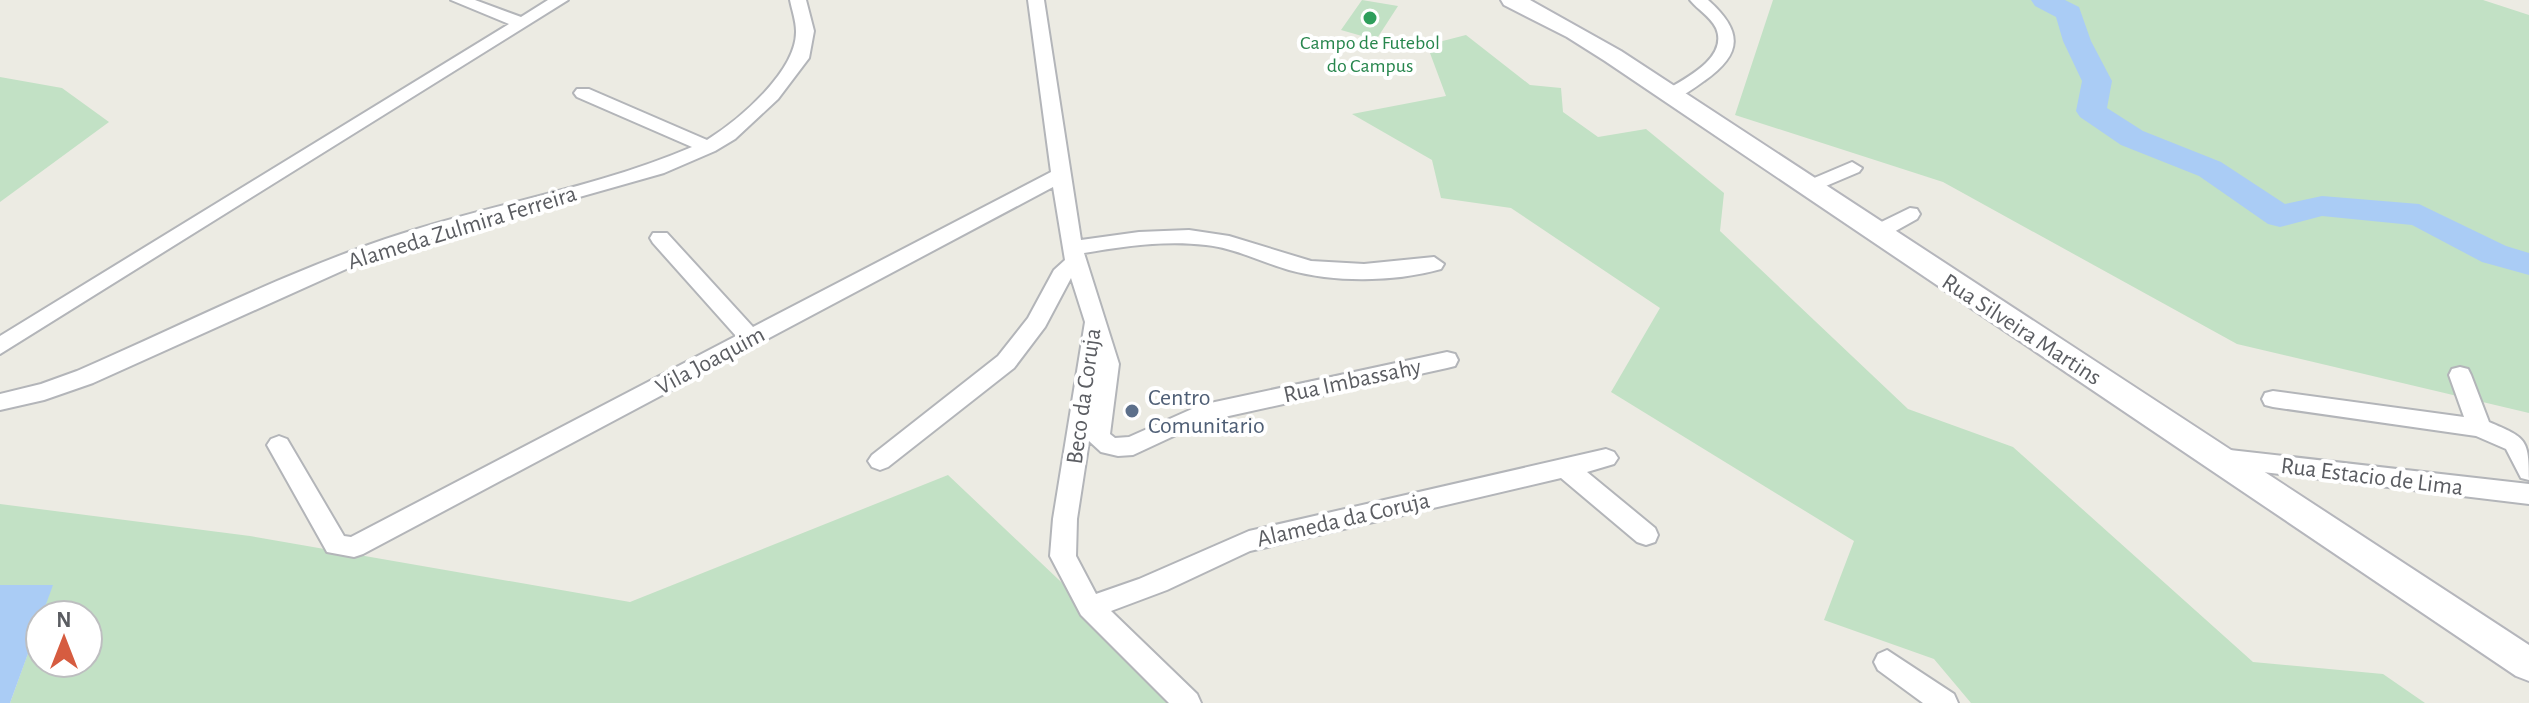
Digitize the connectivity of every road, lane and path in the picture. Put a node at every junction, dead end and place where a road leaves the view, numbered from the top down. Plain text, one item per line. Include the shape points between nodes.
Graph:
1 (459, 0) edge
2 (560, 0) edge
3 (798, 0) edge
4 (1036, 0) edge
5 (1512, 0) edge
6 (1698, 0) edge
7 (522, 23) junction
8 (583, 93) dead end
9 (1670, 95) junction
10 (708, 147) junction
11 (1852, 168) dead end
12 (1060, 175) junction
13 (1807, 188) junction
14 (1910, 214) dead end
15 (1876, 233) junction
16 (660, 238) dead end
17 (1074, 255) junction
18 (1434, 264) dead end
19 (1096, 322) junction
20 (751, 338) junction
21 (0, 346) edge
22 (1447, 360) dead end
23 (2460, 375) dead end
24 (2273, 399) dead end
25 (0, 402) edge
26 (2479, 428) junction
27 (279, 445) dead end
28 (2216, 457) junction
29 (1606, 458) dead end
30 (880, 461) dead end
31 (1566, 468) junction
32 (2529, 471) edge
33 (2529, 494) edge
34 (1646, 535) dead end
35 (1090, 607) junction
36 (1887, 662) dead end
37 (2529, 665) edge
38 (1187, 703) edge
39 (1944, 703) edge

1 - 7 street
2 - 7 street
3 - 10 street, Alameda Zulmira Ferreira via 805,31 800,58 762,106
4 - 12 street, Beco da Coruja
5 - 9 main road, Rua Silveira Martins via 1575,32
6 - 9 street via 1723,21 1729,35 1718,61
7 - 21 street
8 - 10 street
9 - 13 main road, Rua Silveira Martins
10 - 25 street, Alameda Zulmira Ferreira via 657,169 357,256 85,377
11 - 13 street
12 - 17 street, Beco da Coruja
12 - 20 street, Vila Joaquim
13 - 15 main road, Rua Silveira Martins
14 - 15 street
15 - 28 main road, Rua Silveira Martins
16 - 20 street
17 - 18 street via 1127,240 1206,238 1317,270 1396,270
17 - 19 street, Beco da Coruja
17 - 30 street via 1037,322 1006,362
19 - 22 street, Rua Imbassahy via 1108,364 1098,436 1111,447 1133,446 1201,414
19 - 35 street, Beco da Coruja via 1063,556
20 - 27 street, Vila Joaquim via 347,549 336,545
23 - 26 street
24 - 26 street
26 - 32 street via 2514,443
28 - 33 street, Rua Estacio de Lima
28 - 37 main road, Rua Silveira Martins
29 - 31 street, Alameda da Coruja
31 - 34 street
31 - 35 street, Alameda da Coruja via 1249,541
35 - 38 street, Beco da Coruja
36 - 39 street

